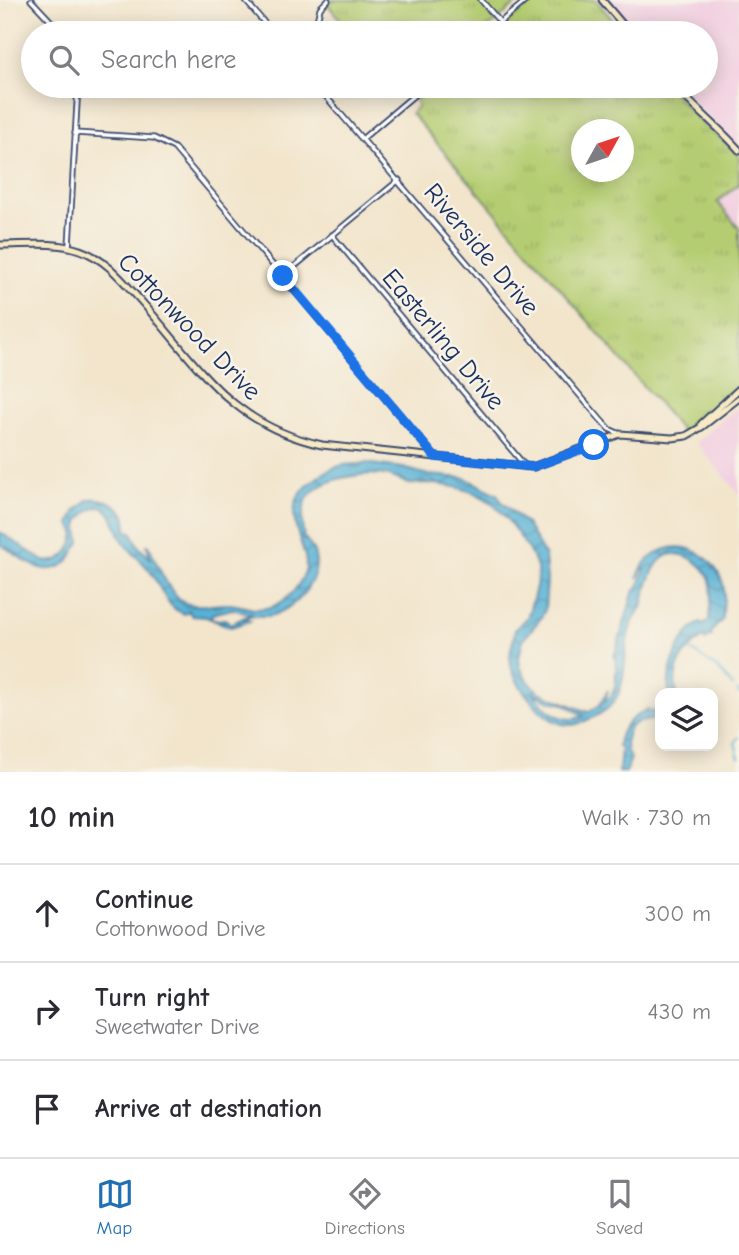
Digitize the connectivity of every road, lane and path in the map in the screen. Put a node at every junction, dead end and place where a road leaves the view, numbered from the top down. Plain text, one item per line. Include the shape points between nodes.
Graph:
1 (31, 0) edge
2 (245, 0) edge
3 (328, 0) edge
4 (481, 0) edge
5 (527, 0) edge
6 (601, 0) edge
7 (51, 21) edge
8 (263, 21) edge
9 (317, 21) edge
10 (498, 21) edge
11 (502, 21) edge
12 (619, 21) edge
13 (77, 98) edge
14 (327, 98) edge
15 (411, 98) edge
16 (686, 98) edge
17 (75, 133) junction
18 (362, 139) junction
19 (739, 150) edge
20 (399, 180) junction
21 (332, 235) junction
22 (0, 245) edge
23 (69, 247) junction
24 (283, 276) junction
25 (738, 394) edge
26 (620, 434) junction
27 (435, 457) junction
28 (527, 467) junction

1 - 7 street
2 - 8 street
3 - 9 street
4 - 10 street
5 - 11 street
6 - 12 street
13 - 17 street
14 - 18 street, Riverside Drive
15 - 18 street
16 - 19 street
17 - 23 street
17 - 24 street via 154,138 174,148
18 - 20 street, Riverside Drive
20 - 21 street
20 - 26 street, Riverside Drive via 600,419
21 - 24 street
21 - 28 street, Easterling Drive
22 - 23 street, Cottonwood Drive
23 - 27 street, Cottonwood Drive via 91,254 114,271 222,394 256,421 322,445
24 - 27 street
25 - 26 street, Cottonwood Drive via 698,429 679,438
26 - 28 street, Cottonwood Drive via 547,464
27 - 28 street, Cottonwood Drive

